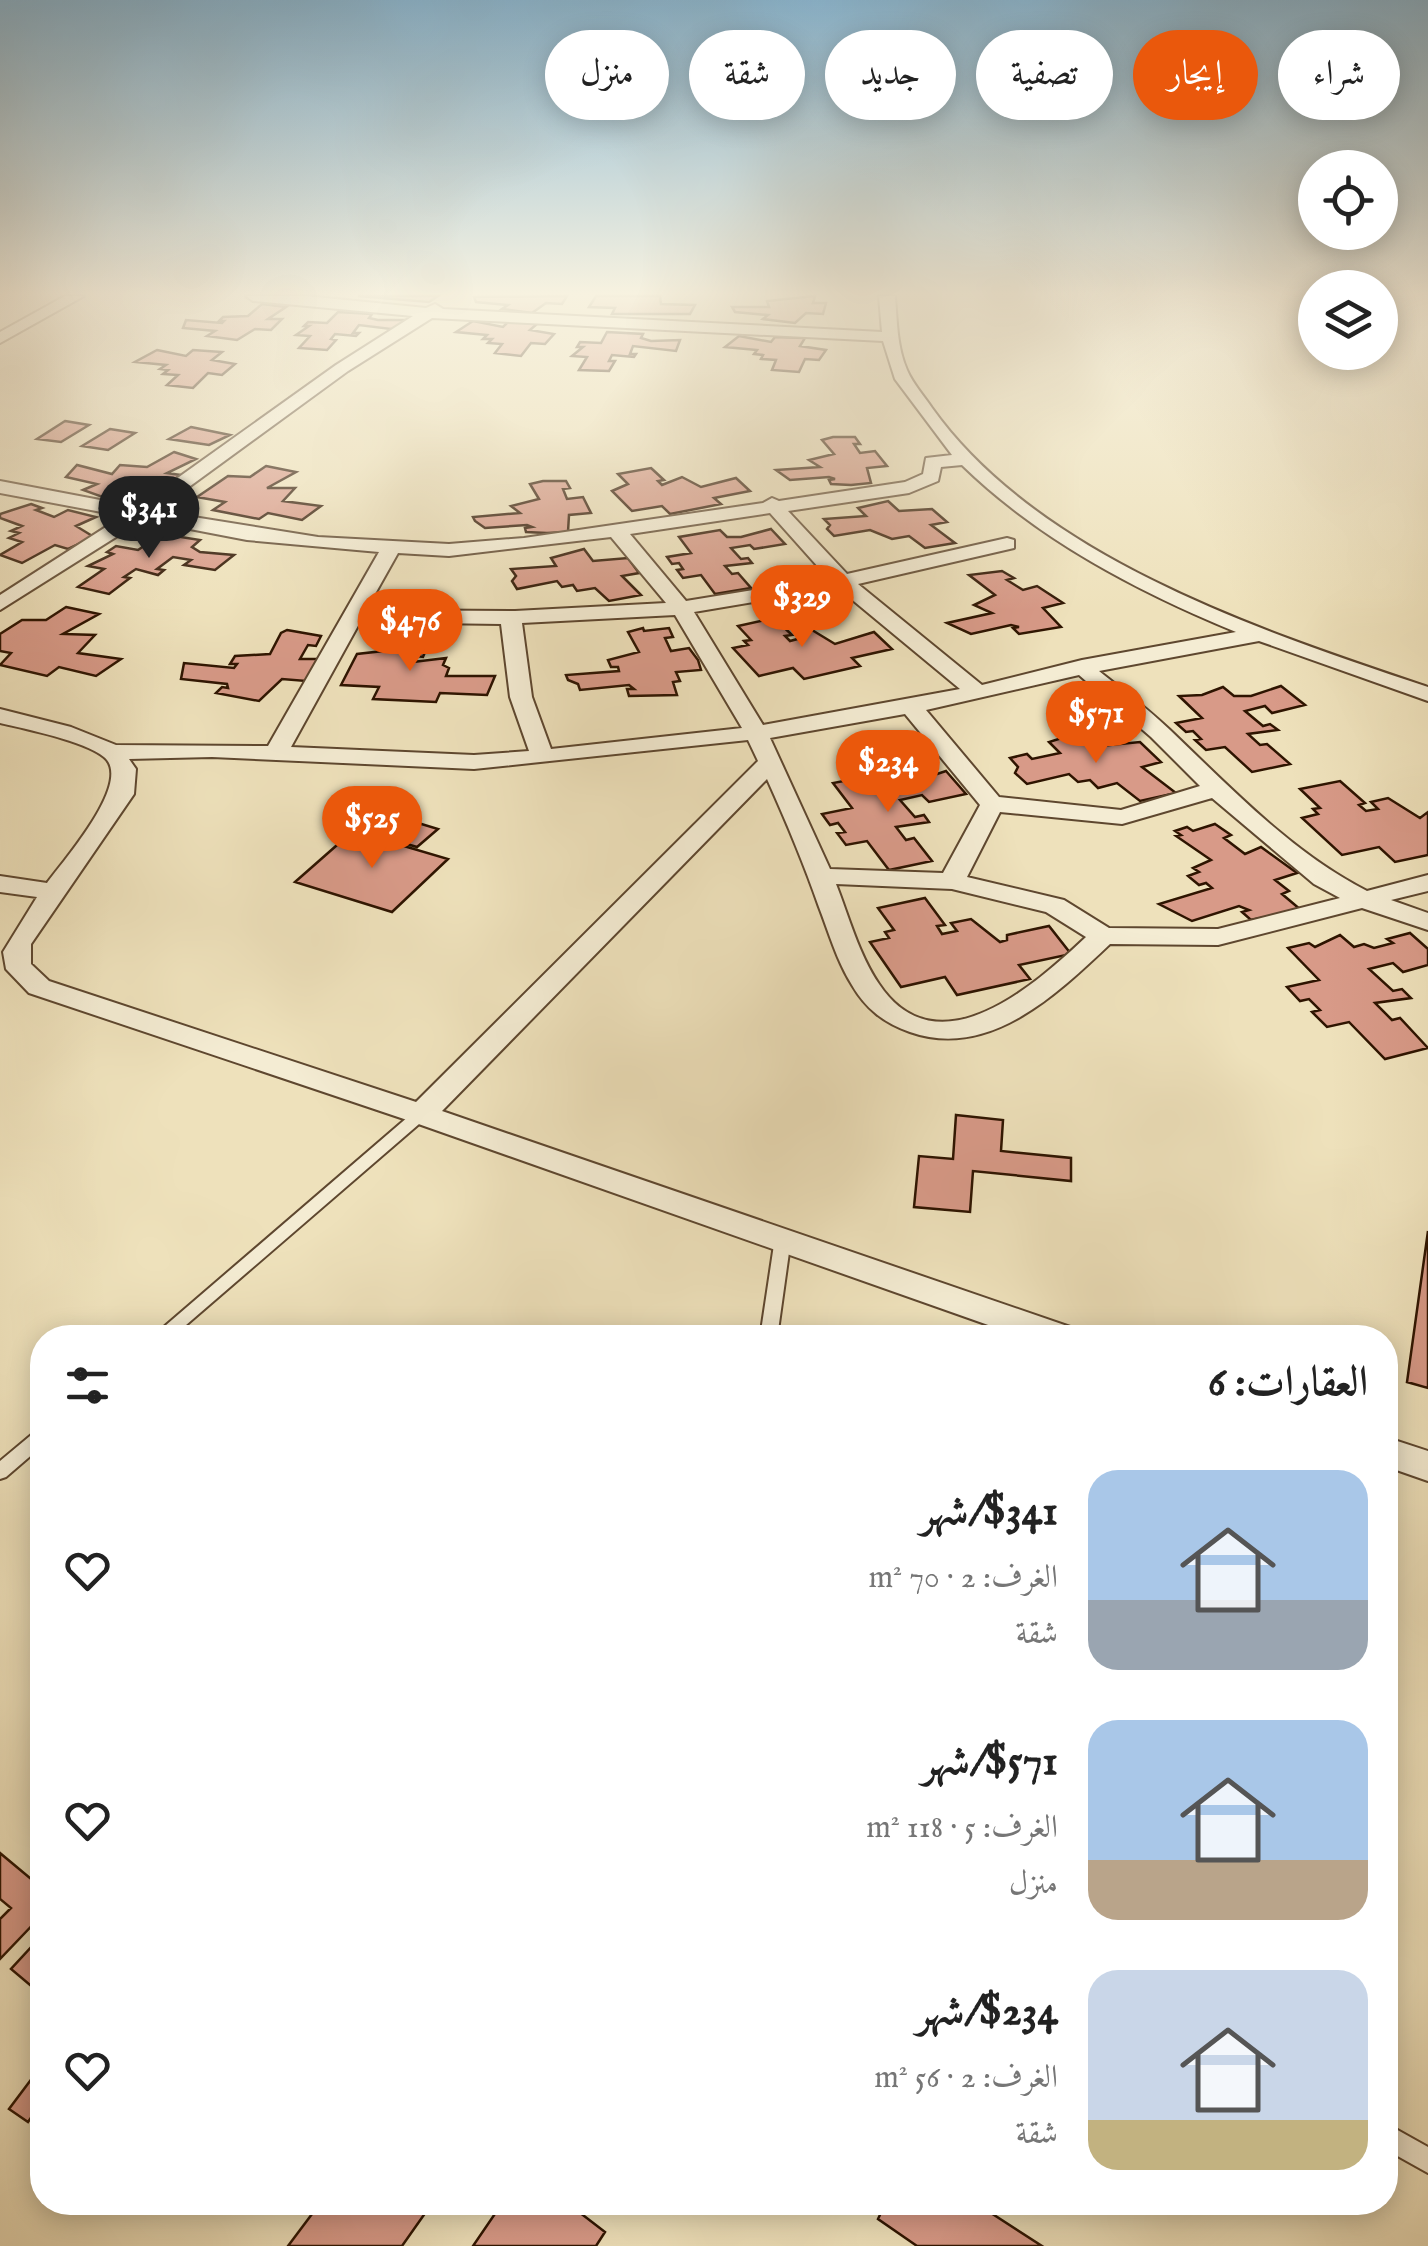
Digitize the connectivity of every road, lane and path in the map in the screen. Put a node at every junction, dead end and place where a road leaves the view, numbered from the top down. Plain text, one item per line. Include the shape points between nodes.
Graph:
1 (297, 401) edge
2 (917, 401) edge
3 (965, 459) junction
4 (0, 487) edge
5 (772, 504) junction
6 (142, 513) junction
7 (614, 528) junction
8 (1008, 544) dead end
9 (391, 548) junction
10 (841, 580) junction
11 (0, 604) edge
12 (681, 608) junction
13 (352, 616) junction
14 (511, 619) junction
15 (1263, 634) junction
16 (1082, 666) junction
17 (978, 692) junction
18 (1428, 694) edge
19 (911, 707) junction
20 (0, 716) edge
21 (758, 730) junction
22 (113, 752) junction
23 (275, 754) junction
24 (542, 756) junction
25 (771, 761) junction
26 (1216, 789) junction
27 (992, 804) junction
28 (821, 876) junction
29 (952, 881) junction
30 (1428, 883) edge
31 (0, 884) edge
32 (54, 892) junction
33 (1366, 900) junction
34 (1428, 922) edge
35 (1103, 936) junction
36 (8, 970) edge
37 (422, 1114) junction
38 (783, 1238) junction
39 (174, 1325) edge
40 (770, 1325) edge
41 (1027, 1325) edge
42 (30, 1446) edge
43 (1398, 1456) edge
44 (1428, 1466) edge
45 (0, 1472) edge
46 (1398, 2143) edge
47 (1428, 2161) edge

1 - 6 street
2 - 3 street
3 - 5 street via 932,462 932,478 908,486
3 - 15 street via 1029,512 1124,572
4 - 6 street
5 - 7 street
5 - 10 street
6 - 9 street via 248,534
6 - 11 street
7 - 9 street via 484,549
7 - 12 street
8 - 10 street
9 - 13 street
10 - 12 street
10 - 17 street
12 - 14 street
12 - 21 street
13 - 14 street
13 - 23 street
14 - 24 street via 521,698
15 - 16 street
15 - 18 street
16 - 17 street
16 - 26 street
17 - 19 street
19 - 21 street
19 - 27 street
20 - 22 street
21 - 24 street
21 - 25 street
22 - 23 street
22 - 32 street via 124,769 122,794
23 - 24 street via 474,762
25 - 28 street
25 - 37 street
26 - 27 street via 1122,818
26 - 33 street via 1322,879
27 - 29 street
28 - 29 street
28 - 35 street via 873,1000 923,1028 954,1030 998,1018 1039,994
29 - 35 street via 1055,906
30 - 33 street
31 - 32 street
32 - 36 street
33 - 34 street
33 - 35 street via 1207,939
36 - 37 street via 39,987
37 - 38 street
37 - 39 lane
38 - 40 lane
38 - 41 street
42 - 45 lane
43 - 44 street
46 - 47 lane

